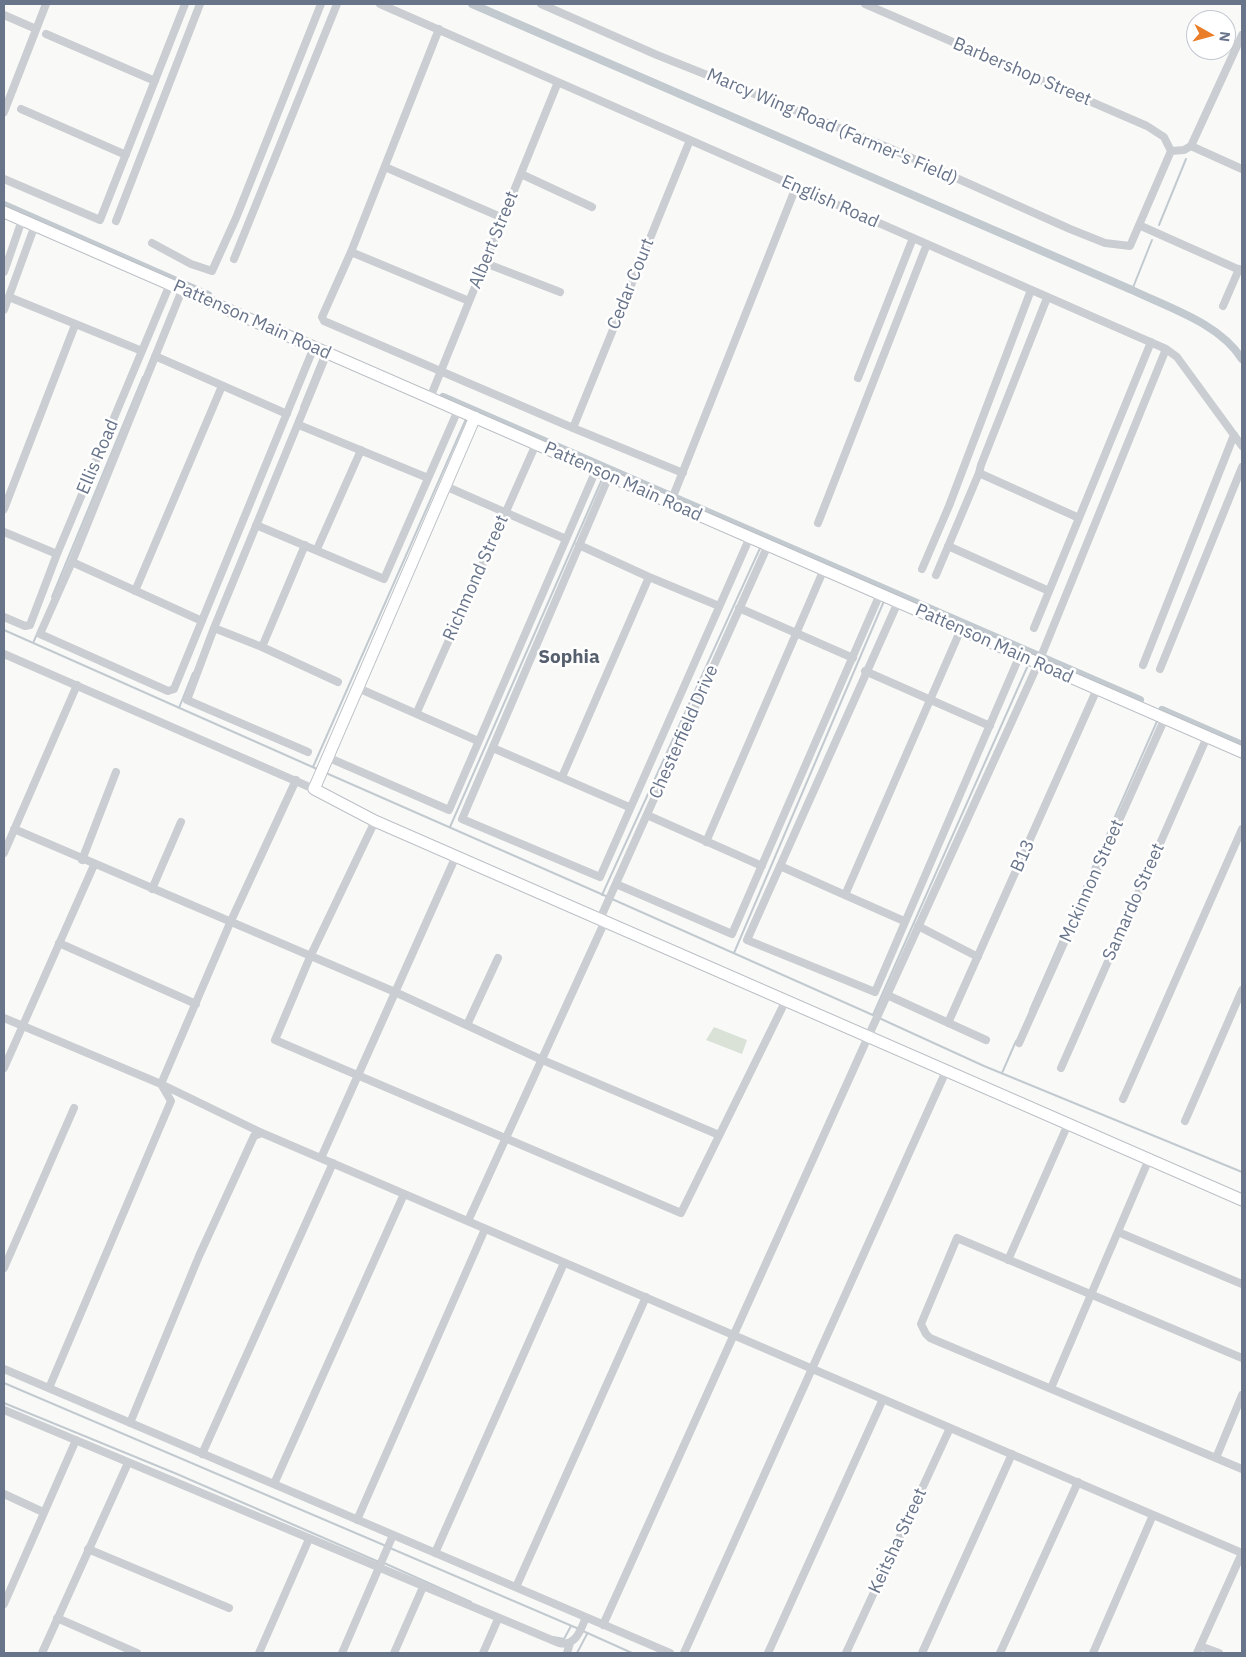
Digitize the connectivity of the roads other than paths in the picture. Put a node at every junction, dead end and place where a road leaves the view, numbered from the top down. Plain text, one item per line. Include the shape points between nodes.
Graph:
1 (46, 4) edge
2 (185, 4) edge
3 (200, 4) edge
4 (322, 4) edge
5 (337, 4) edge
6 (380, 4) edge
7 (541, 4) edge
8 (865, 4) edge
9 (4, 15) edge
10 (36, 29) junction
11 (439, 29) junction
12 (46, 34) dead end
13 (1242, 35) edge
14 (155, 81) junction
15 (558, 82) junction
16 (5, 106) edge
17 (20, 109) dead end
18 (690, 140) junction
19 (1191, 146) junction
20 (1171, 151) junction
21 (126, 155) junction
22 (385, 167) junction
23 (1242, 168) edge
24 (521, 174) junction
25 (4, 179) edge
26 (796, 187) junction
27 (247, 191) junction
28 (260, 196) junction
29 (592, 207) dead end
30 (4, 212) edge
31 (503, 218) junction
32 (22, 220) junction
33 (116, 221) dead end
34 (35, 225) junction
35 (1141, 226) junction
36 (913, 238) junction
37 (152, 243) dead end
38 (927, 244) junction
39 (351, 252) junction
40 (234, 259) dead end
41 (485, 263) junction
42 (1240, 270) edge
43 (4, 272) edge
44 (170, 284) junction
45 (182, 290) junction
46 (1031, 290) junction
47 (560, 292) dead end
48 (9, 297) junction
49 (1048, 298) junction
50 (469, 301) junction
51 (1223, 306) dead end
52 (4, 310) edge
53 (75, 325) junction
54 (1151, 342) junction
55 (1166, 349) junction
56 (142, 351) junction
57 (322, 351) junction
58 (155, 356) junction
59 (441, 372) junction
60 (876, 375) junction
61 (222, 386) junction
62 (432, 393) junction
63 (458, 410) junction
64 (287, 414) junction
65 (475, 417) junction
66 (298, 425) junction
67 (573, 428) junction
68 (1234, 435) junction
69 (536, 444) junction
70 (1242, 446) edge
71 (361, 450) junction
72 (1242, 467) edge
73 (596, 470) junction
74 (683, 473) junction
75 (980, 473) junction
76 (609, 476) junction
77 (428, 478) junction
78 (445, 486) junction
79 (672, 501) junction
80 (4, 509) edge
81 (505, 513) junction
82 (1079, 518) junction
83 (818, 523) dead end
84 (256, 525) junction
85 (4, 532) edge
86 (750, 537) junction
87 (566, 539) junction
88 (579, 544) junction
89 (304, 545) junction
90 (768, 545) junction
91 (948, 546) junction
92 (317, 549) junction
93 (57, 554) junction
94 (72, 562) junction
95 (922, 569) dead end
96 (824, 570) junction
97 (936, 575) dead end
98 (649, 577) junction
99 (135, 591) junction
100 (1049, 591) junction
101 (882, 595) junction
102 (896, 601) junction
103 (719, 606) junction
104 (739, 608) junction
105 (4, 617) edge
106 (202, 621) junction
107 (214, 628) junction
108 (1034, 628) dead end
109 (961, 629) junction
110 (796, 633) junction
111 (262, 646) junction
112 (4, 654) edge
113 (1022, 656) junction
114 (853, 658) junction
115 (1039, 661) junction
116 (1143, 665) dead end
117 (1160, 669) dead end
118 (865, 671) junction
119 (338, 682) dead end
120 (77, 685) junction
121 (358, 688) junction
122 (1097, 689) junction
123 (930, 700) junction
124 (417, 712) junction
125 (1165, 718) junction
126 (990, 726) junction
127 (1207, 737) junction
128 (478, 741) junction
129 (493, 748) junction
130 (308, 752) dead end
131 (1242, 752) edge
132 (326, 758) junction
133 (116, 772) dead end
134 (562, 777) junction
135 (296, 780) junction
136 (314, 789) junction
137 (629, 807) junction
138 (647, 815) junction
139 (375, 821) junction
140 (181, 822) dead end
141 (14, 829) junction
142 (1242, 829) edge
143 (706, 842) junction
144 (4, 853) edge
145 (456, 856) junction
146 (82, 860) junction
147 (94, 865) junction
148 (762, 866) junction
149 (780, 866) junction
150 (616, 884) junction
151 (152, 889) junction
152 (845, 895) junction
153 (602, 920) junction
154 (904, 921) junction
155 (230, 923) junction
156 (918, 926) junction
157 (59, 943) junction
158 (310, 957) junction
159 (978, 957) junction
160 (498, 958) dead end
161 (1242, 990) edge
162 (395, 992) junction
163 (887, 995) junction
164 (786, 1000) junction
165 (196, 1004) junction
166 (4, 1018) edge
167 (948, 1023) junction
168 (467, 1024) junction
169 (22, 1026) junction
170 (868, 1036) junction
171 (986, 1040) dead end
172 (1019, 1043) dead end
173 (540, 1059) junction
174 (4, 1068) edge
175 (1060, 1068) dead end
176 (946, 1071) junction
177 (358, 1075) junction
178 (162, 1084) junction
179 (1123, 1099) dead end
180 (74, 1108) dead end
181 (1185, 1121) dead end
182 (1068, 1124) junction
183 (262, 1133) junction
184 (719, 1135) junction
185 (505, 1138) junction
186 (321, 1158) junction
187 (1149, 1159) junction
188 (333, 1163) junction
189 (404, 1194) junction
190 (1242, 1200) edge
191 (468, 1221) junction
192 (485, 1229) junction
193 (1118, 1232) junction
194 (1008, 1260) junction
195 (564, 1262) junction
196 (4, 1268) edge
197 (1242, 1284) edge
198 (1091, 1295) junction
199 (646, 1297) junction
200 (733, 1335) junction
201 (1242, 1358) edge
202 (812, 1368) junction
203 (4, 1369) edge
204 (49, 1388) junction
205 (1051, 1388) junction
206 (1242, 1395) edge
207 (883, 1399) junction
208 (4, 1410) edge
209 (130, 1423) junction
210 (950, 1428) junction
211 (76, 1440) junction
212 (202, 1454) junction
213 (1012, 1454) junction
214 (1216, 1458) junction
215 (128, 1463) junction
216 (1242, 1469) edge
217 (1078, 1482) junction
218 (274, 1484) junction
219 (4, 1494) edge
220 (43, 1512) junction
221 (1153, 1514) junction
222 (357, 1520) junction
223 (393, 1535) junction
224 (309, 1539) junction
225 (88, 1549) junction
226 (434, 1553) junction
227 (1242, 1553) edge
228 (379, 1568) junction
229 (423, 1587) junction
230 (516, 1587) junction
231 (4, 1604) edge
232 (229, 1608) dead end
233 (586, 1617) junction
234 (57, 1618) junction
235 (498, 1618) junction
236 (603, 1625) junction
237 (570, 1643) junction
238 (1199, 1650) edge
239 (42, 1653) edge
240 (137, 1653) edge
241 (259, 1653) edge
242 (342, 1653) edge
243 (394, 1653) edge
244 (483, 1653) edge
245 (567, 1653) edge
246 (670, 1653) edge
247 (684, 1653) edge
248 (768, 1653) edge
249 (846, 1653) edge
250 (922, 1653) edge
251 (1000, 1653) edge
252 (1093, 1653) edge
253 (1219, 1653) edge

1 - 10 street
2 - 14 street
3 - 33 street
4 - 27 street
5 - 28 street
6 - 11 street, English Road
7 - 35 street, Marcy Wing Road (Farmer's Field) via 1105,243 1130,246
8 - 20 street, Barbershop Street via 1147,126 1164,137
9 - 10 street
10 - 16 street
11 - 15 street, English Road
11 - 22 street
12 - 14 street
13 - 19 street
14 - 21 street
15 - 18 street, English Road
15 - 24 street, Albert Street
17 - 21 street
18 - 26 street, English Road
18 - 67 street, Cedar Court
19 - 20 street
19 - 23 street
20 - 35 street
21 - 25 street via 100,220
22 - 31 street
22 - 39 street
24 - 29 street
24 - 31 street, Albert Street
26 - 36 street, English Road
26 - 74 street
27 - 28 street
27 - 37 street via 212,271 186,262
28 - 40 street
30 - 32 street, Pattenson Main Road
31 - 41 street, Albert Street
32 - 34 street, Pattenson Main Road
32 - 43 street
34 - 44 street, Pattenson Main Road
34 - 48 street
35 - 42 street
36 - 38 street, English Road
36 - 60 street via 859,374
38 - 46 street, English Road
38 - 60 street
39 - 50 street
39 - 59 street via 322,316 324,321
41 - 47 street
41 - 50 street, Albert Street
42 - 51 street
44 - 45 street, Pattenson Main Road
44 - 56 street, Ellis Road
45 - 57 street, Pattenson Main Road
45 - 58 street
46 - 49 street, English Road
46 - 95 street
48 - 52 street
48 - 53 street
49 - 54 street, English Road
49 - 75 street via 980,465
50 - 59 street, Albert Street
53 - 56 street
53 - 80 street
54 - 55 street, English Road
54 - 82 street
55 - 68 street, English Road via 1177,357
55 - 115 street
56 - 93 street, Ellis Road
57 - 62 street, Pattenson Main Road
57 - 64 street
57 - 66 street
58 - 61 street
58 - 94 street
59 - 62 street, Albert Street
59 - 67 street
60 - 83 street
61 - 64 street
61 - 99 street
62 - 63 street, Pattenson Main Road
63 - 65 street, Pattenson Main Road
63 - 77 street
64 - 106 street
65 - 69 street, Pattenson Main Road
65 - 78 street
66 - 71 street
66 - 84 street
67 - 74 street
68 - 70 street, English Road
68 - 116 street
69 - 73 street, Pattenson Main Road
69 - 81 street, Richmond Street
71 - 77 street
71 - 92 street
72 - 117 street
73 - 76 street, Pattenson Main Road
73 - 87 street
74 - 79 street
75 - 82 street
75 - 91 street
76 - 79 street, Pattenson Main Road
76 - 88 street
77 - 92 street via 384,579
78 - 81 street
78 - 121 street
79 - 86 street, Pattenson Main Road
81 - 87 street
81 - 124 street, Richmond Street
82 - 100 street
84 - 89 street
84 - 107 street
85 - 93 street
86 - 90 street, Pattenson Main Road
86 - 103 street, Chesterfield Drive
87 - 128 street
88 - 98 street
88 - 129 street
89 - 92 street
89 - 111 street
90 - 96 street, Pattenson Main Road
90 - 104 street, Chesterfield Drive
91 - 97 street
91 - 100 street
93 - 105 street, Ellis Road via 30,625
94 - 99 street
94 - 106 street via 40,634 168,691 174,689
96 - 101 street, Pattenson Main Road
96 - 110 street
98 - 103 street
98 - 134 street
99 - 106 street
100 - 108 street
101 - 102 street, Pattenson Main Road
101 - 114 street
102 - 109 street, Pattenson Main Road
102 - 118 street
103 - 137 street, Chesterfield Drive
104 - 110 street
104 - 138 street, Chesterfield Drive
107 - 111 street
107 - 130 street via 187,700
109 - 113 street, Pattenson Main Road
109 - 123 street
110 - 114 street
110 - 143 street
111 - 119 street
112 - 120 street
113 - 115 street, Pattenson Main Road
113 - 126 street
114 - 148 street
115 - 122 street, Pattenson Main Road
115 - 156 street
118 - 123 street
118 - 149 street
120 - 135 street
120 - 141 street
121 - 124 street
121 - 132 street
122 - 125 street, Pattenson Main Road
122 - 159 street, B13
123 - 126 street
123 - 152 street
124 - 128 street
125 - 127 street, Pattenson Main Road
125 - 172 street, Mckinnon Street
126 - 154 street
127 - 131 street, Pattenson Main Road
127 - 175 street, Samardo Street
128 - 132 street via 449,810
129 - 134 street
129 - 137 street, Chesterfield Drive via 462,820 600,877
132 - 136 street
133 - 146 street
134 - 137 street
135 - 136 street
135 - 155 street
136 - 139 street
138 - 143 street
138 - 150 street, Chesterfield Drive
139 - 145 street
139 - 158 street
140 - 151 street
141 - 144 street
141 - 146 street
142 - 179 street
143 - 148 street
145 - 153 street
145 - 162 street
146 - 147 street
147 - 151 street
147 - 157 street
148 - 150 street via 732,934
149 - 152 street
149 - 154 street via 748,940 875,992
150 - 153 street, Chesterfield Drive
151 - 155 street
152 - 154 street
153 - 164 street
153 - 173 street, Chesterfield Drive
155 - 158 street
155 - 165 street
156 - 159 street
156 - 163 street
157 - 165 street
157 - 169 street
158 - 162 street
158 - 177 street via 276,1040
159 - 167 street, B13
160 - 168 street
161 - 181 street
162 - 168 street
162 - 177 street
163 - 167 street
163 - 170 street
164 - 170 street
164 - 184 street
165 - 178 street
166 - 169 street
167 - 171 street
168 - 173 street
169 - 174 street
169 - 178 street
170 - 176 street
170 - 200 street
173 - 184 street
173 - 185 street, Chesterfield Drive
176 - 182 street
176 - 202 street
177 - 185 street
177 - 186 street
178 - 183 street
178 - 204 street via 171,1101
180 - 196 street
182 - 187 street
182 - 194 street
183 - 186 street
183 - 209 street via 254,1136 199,1256
184 - 185 street via 681,1212
185 - 191 street, Chesterfield Drive
186 - 188 street
187 - 190 street
187 - 193 street
188 - 189 street
188 - 212 street
189 - 191 street
189 - 218 street
191 - 192 street
192 - 195 street
192 - 222 street
193 - 197 street
193 - 198 street
194 - 198 street
194 - 205 street via 956,1238 921,1324 930,1338
195 - 199 street
195 - 226 street
198 - 201 street
198 - 205 street
199 - 200 street
199 - 230 street
200 - 202 street
200 - 236 street
202 - 207 street
202 - 247 street
203 - 204 street
204 - 209 street
205 - 214 street
206 - 214 street
207 - 210 street
207 - 248 street
208 - 211 street
209 - 212 street
210 - 213 street
210 - 249 street, Keitsha Street
211 - 215 street
211 - 220 street
212 - 218 street
213 - 217 street
213 - 250 street
214 - 216 street
215 - 224 street
215 - 225 street
217 - 221 street
217 - 251 street
218 - 222 street
219 - 220 street
220 - 231 street
221 - 227 street
221 - 252 street
222 - 223 street
223 - 226 street
223 - 228 street
224 - 228 street
224 - 241 street
225 - 232 street
225 - 234 street
226 - 230 street
227 - 238 street
228 - 229 street
228 - 242 street
229 - 235 street
229 - 243 street
230 - 233 street
233 - 236 street
233 - 237 street
234 - 239 street
234 - 240 street
235 - 237 street
235 - 244 street
236 - 246 street
237 - 245 street
238 - 253 street

